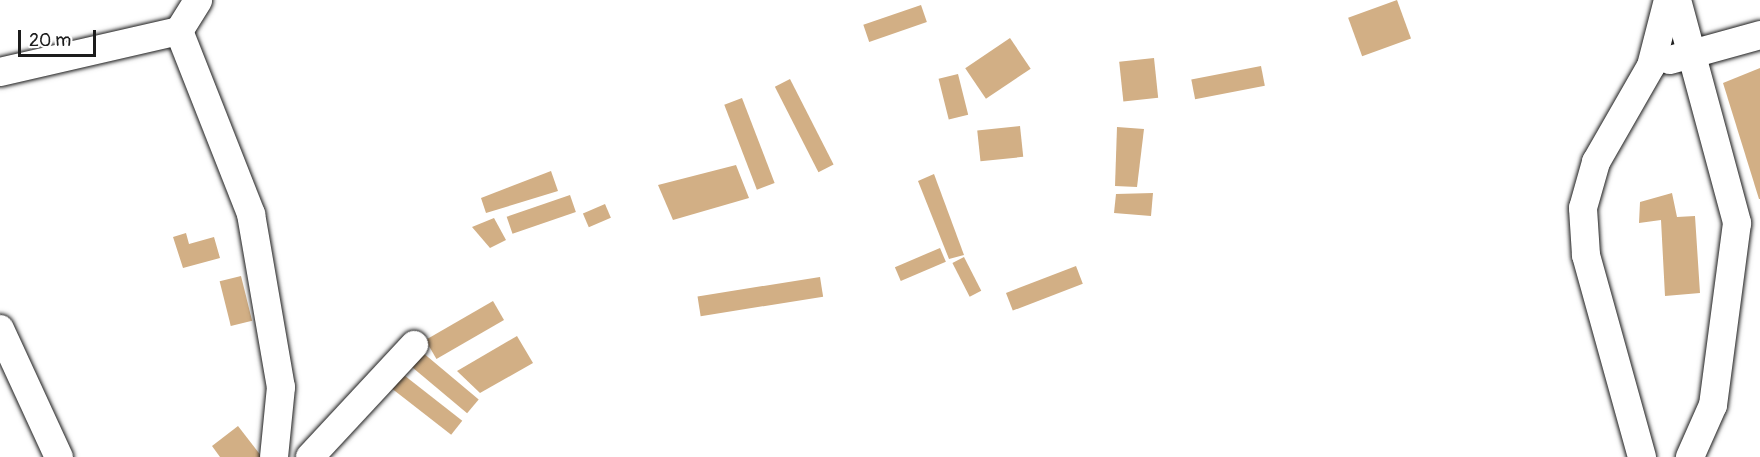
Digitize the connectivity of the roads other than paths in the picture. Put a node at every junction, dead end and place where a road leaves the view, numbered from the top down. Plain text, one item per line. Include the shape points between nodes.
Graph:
1 (198, 0) edge
2 (1668, 0) edge
3 (1677, 0) edge
4 (179, 31) junction
5 (1760, 35) edge
6 (1688, 55) junction
7 (1651, 66) junction
8 (0, 72) edge
9 (0, 329) edge
10 (414, 345) dead end
11 (59, 457) edge
12 (274, 457) edge
13 (310, 457) edge
14 (1642, 457) edge
15 (1690, 457) edge

1 - 4 street
2 - 7 street
3 - 6 street
4 - 8 street
4 - 12 street via 251,214 281,387
5 - 6 street
6 - 7 street
6 - 15 street via 1737,223 1713,405
7 - 14 street via 1596,162 1583,208 1586,255
9 - 11 street
10 - 13 street

